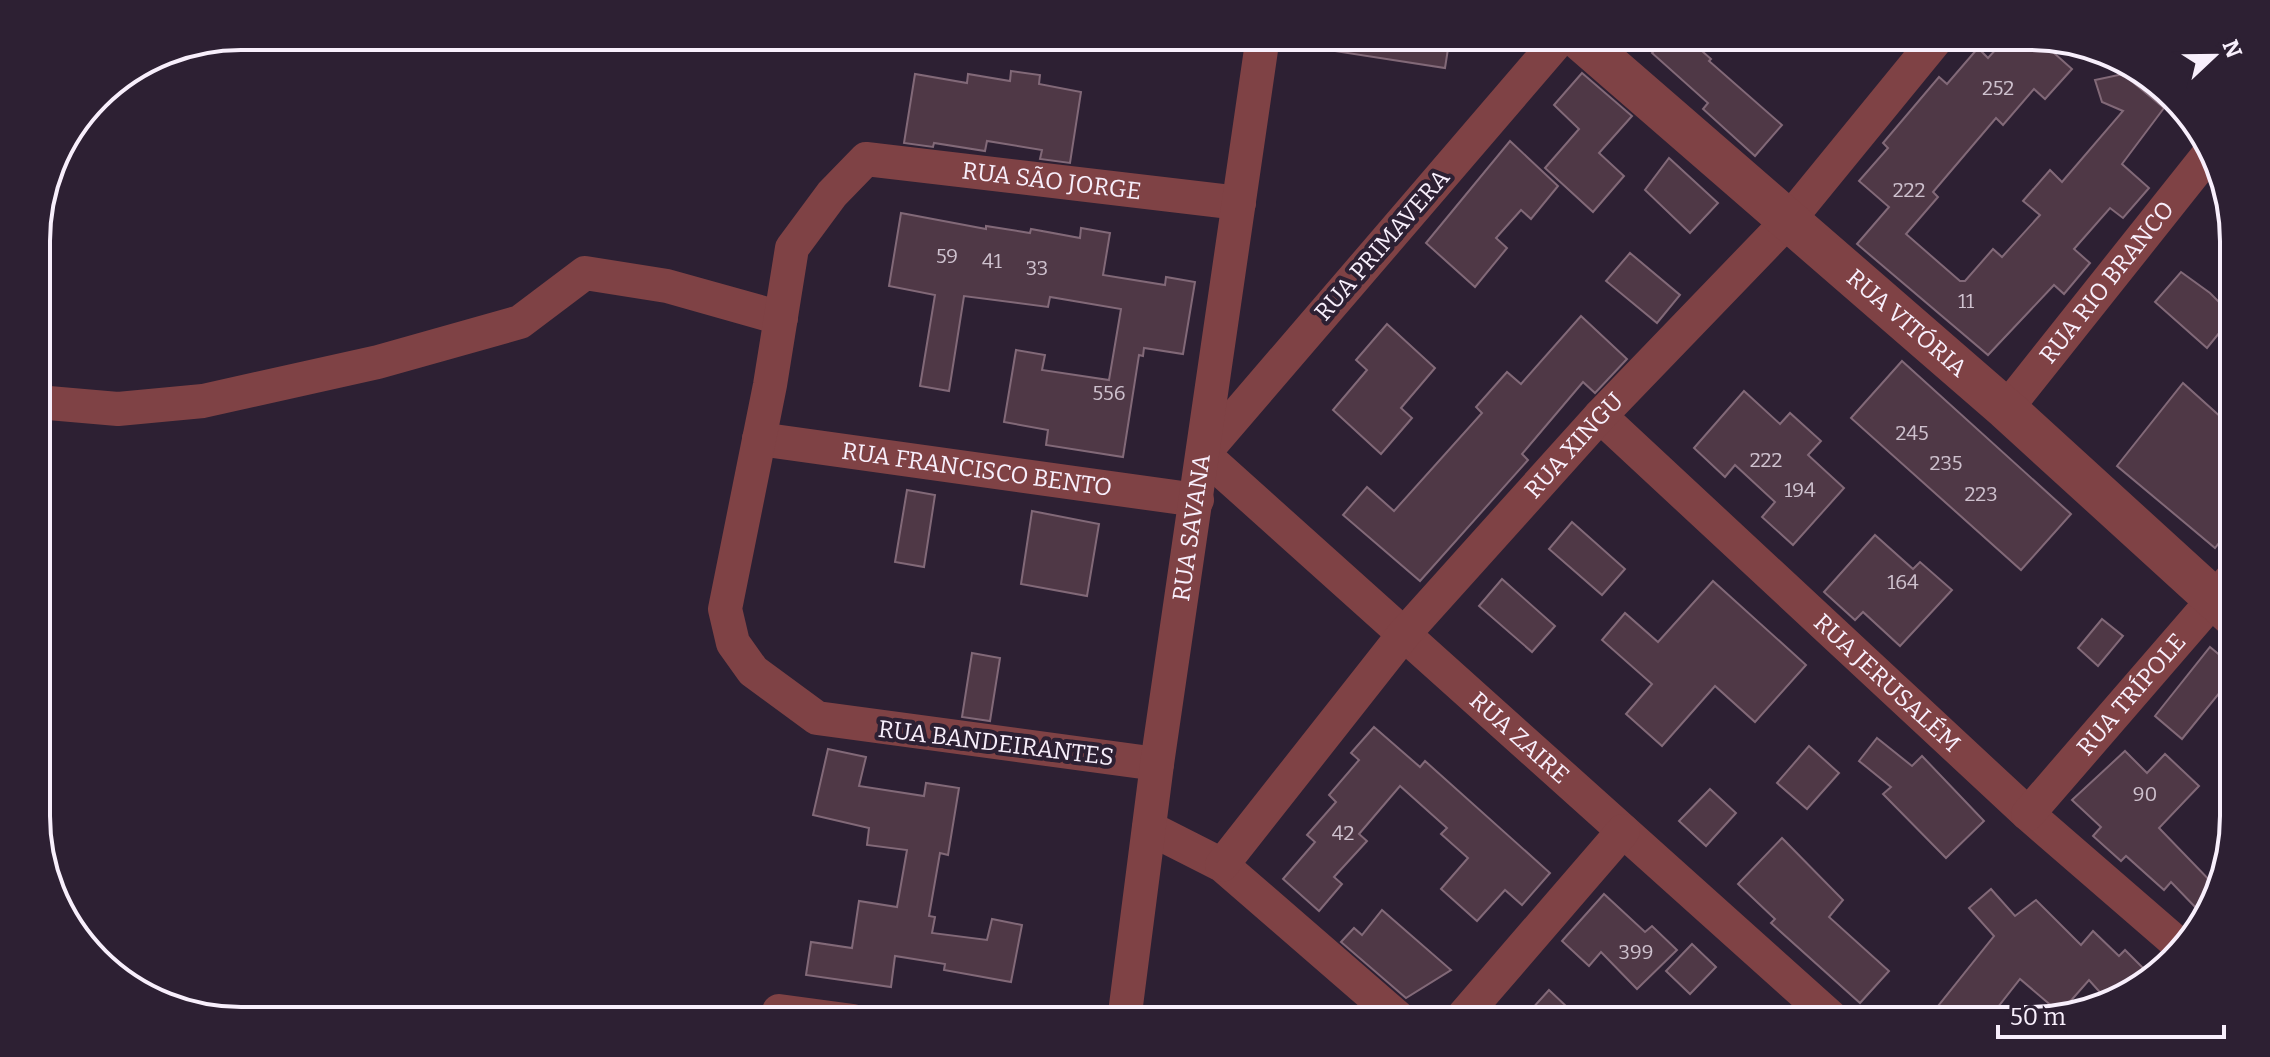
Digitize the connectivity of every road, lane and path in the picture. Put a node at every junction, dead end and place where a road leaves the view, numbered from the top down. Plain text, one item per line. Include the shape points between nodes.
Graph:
1 (1261, 50) edge
2 (1550, 50) edge
3 (1592, 50) edge
4 (1928, 50) edge
5 (866, 159) joint
6 (2202, 162) edge
7 (1239, 203) junction
8 (1787, 222) junction
9 (781, 318) junction
10 (50, 403) edge
11 (2006, 409) junction
12 (1600, 416) junction
13 (759, 439) junction
14 (1203, 454) junction
15 (1197, 500) junction
16 (2220, 591) edge
17 (2220, 605) edge
18 (1404, 634) junction
19 (1157, 764) junction
20 (2028, 814) junction
21 (1149, 828) junction
22 (1623, 831) junction
23 (1222, 865) junction
24 (2173, 940) edge
25 (1126, 1007) edge
26 (1386, 1007) edge
27 (1471, 1007) edge
28 (1819, 1007) edge

1 - 7 street, RUA SAVANA
2 - 14 street, RUA PRIMAVERA
3 - 8 street, RUA VITÓRIA
4 - 8 street, RUA XINGU
5 - 7 street, RUA SÃO JORGE
5 - 9 street, RUA BANDEIRANTES via 792,248
6 - 11 street, RUA RIO BRANCO
7 - 14 street, RUA SAVANA
8 - 11 street, RUA VITÓRIA
8 - 12 street, RUA XINGU
9 - 10 street via 667,286 585,273 520,322 378,362 203,401 118,409
9 - 13 street, RUA BANDEIRANTES
11 - 16 street, RUA VITÓRIA
12 - 18 street, RUA XINGU
12 - 20 street, RUA JERUSALÉM
13 - 15 street, RUA FRANCISCO BENTO
13 - 19 street, RUA BANDEIRANTES via 725,609 727,629 753,671 817,718 835,723
14 - 15 street, RUA SAVANA
14 - 18 street, RUA ZAIRE
15 - 19 street, RUA SAVANA
17 - 20 street, RUA TRÍPOLE
18 - 22 street, RUA ZAIRE
18 - 23 street, RUA XINGU
19 - 21 street, RUA SAVANA
20 - 24 street, RUA JERUSALÉM
21 - 23 street
21 - 25 street, RUA SAVANA
22 - 27 street
22 - 28 street, RUA ZAIRE
23 - 26 street

